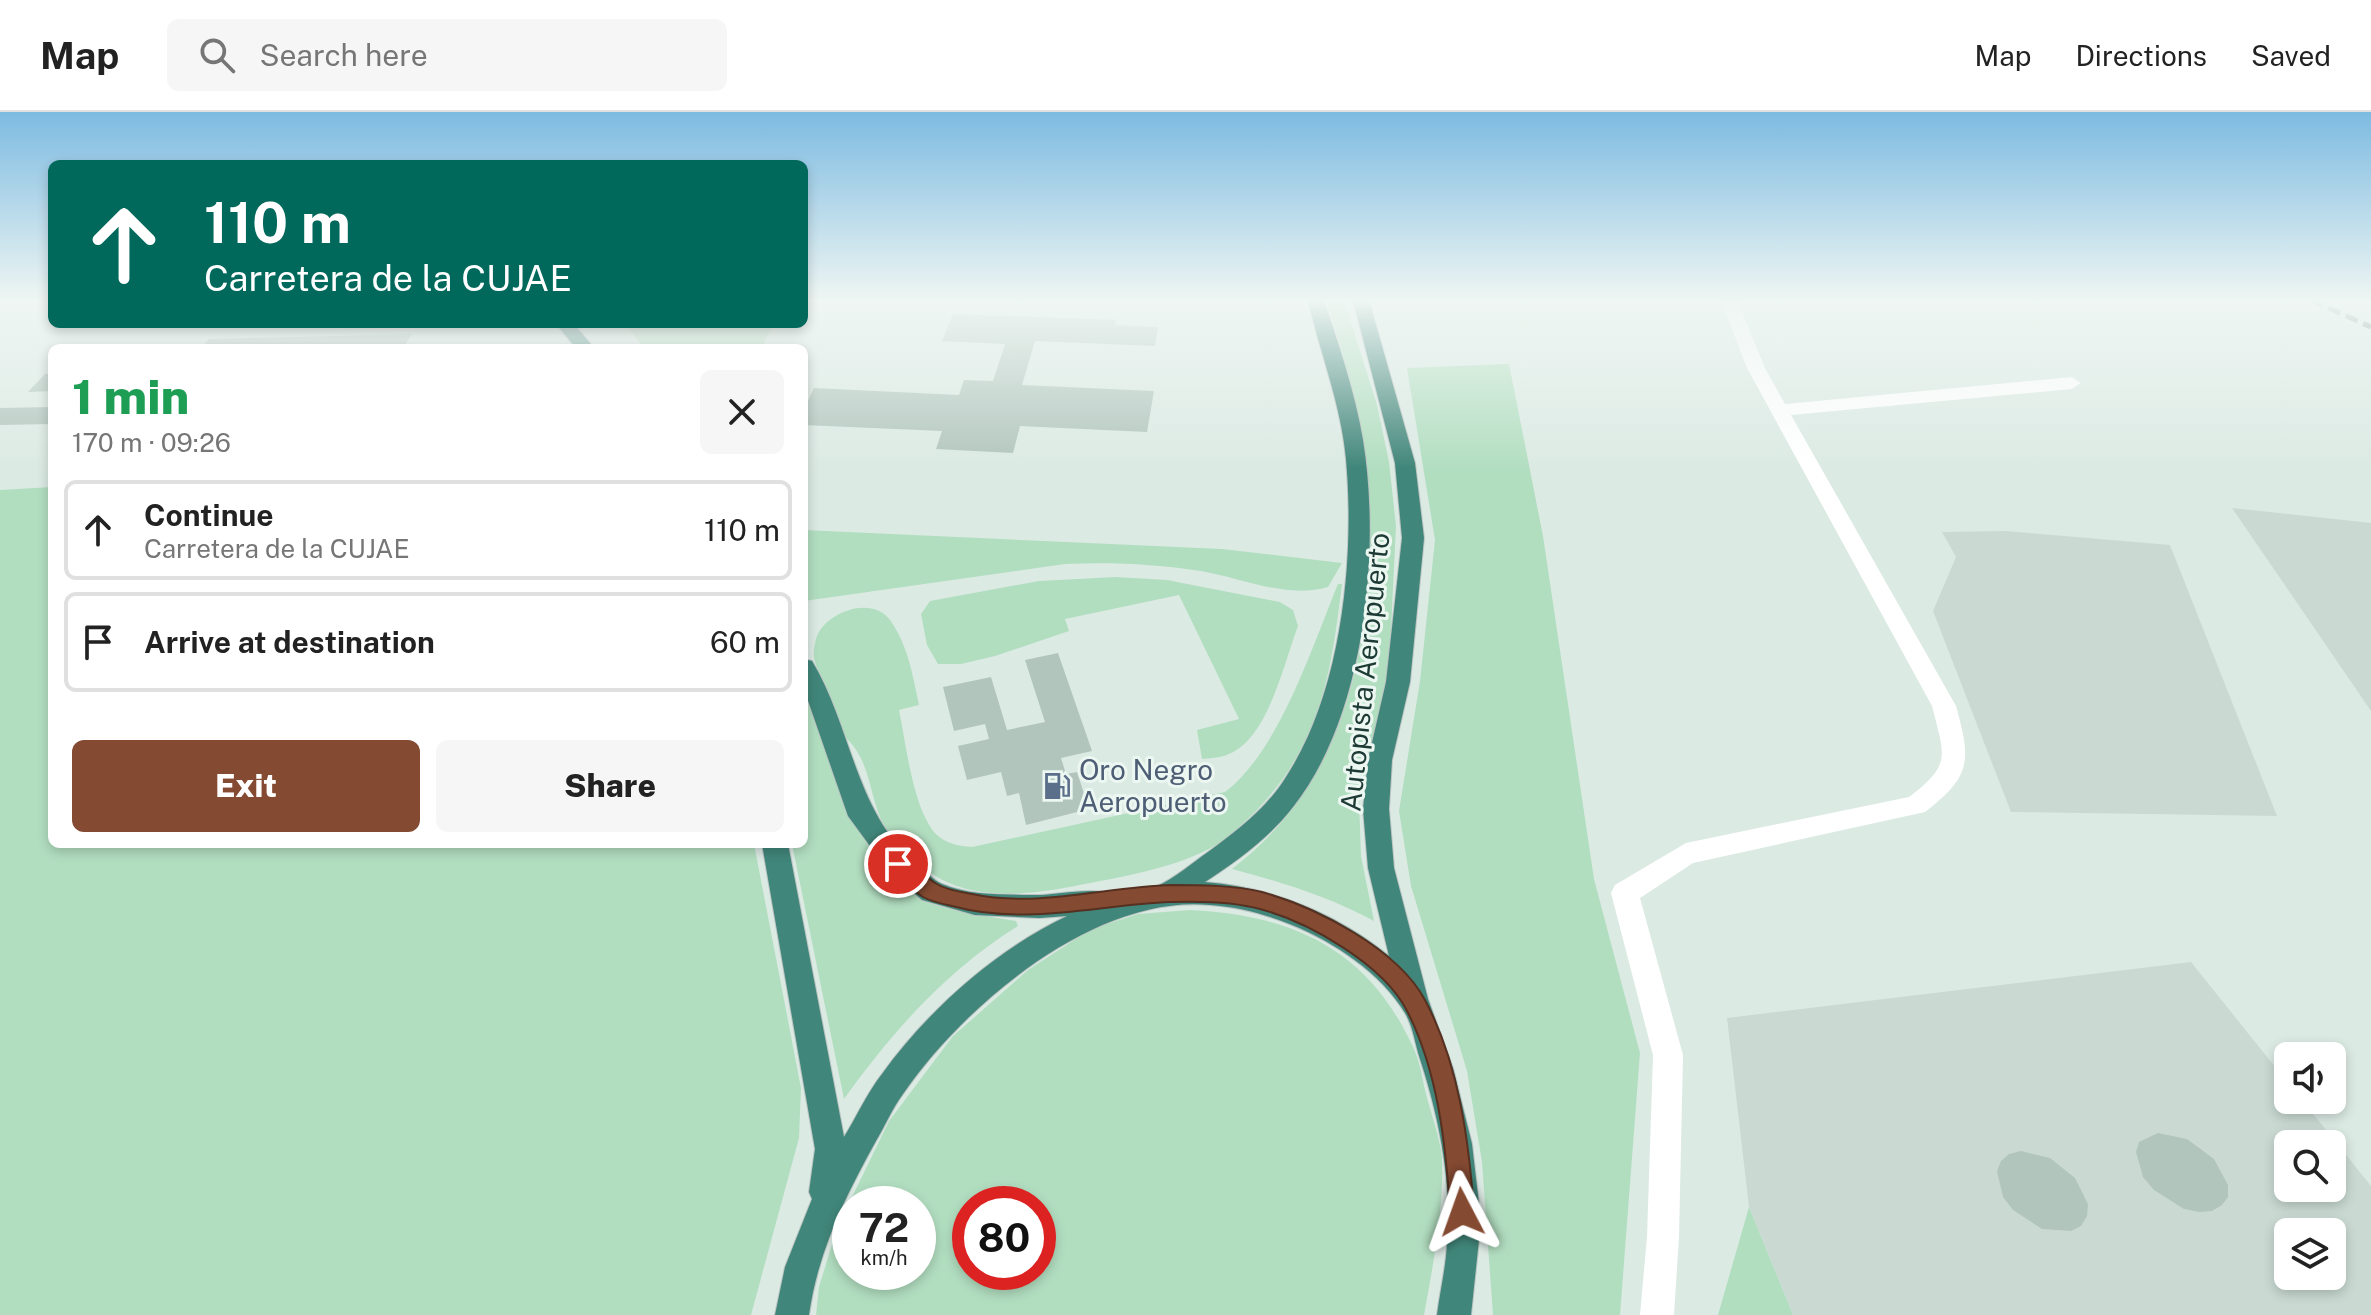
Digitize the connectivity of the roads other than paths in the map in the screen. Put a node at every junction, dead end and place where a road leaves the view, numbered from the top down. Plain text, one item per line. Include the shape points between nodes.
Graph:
1 (1333, 356) edge
2 (1376, 356) edge
3 (1751, 356) edge
4 (2072, 383) dead end
5 (1780, 410) junction
6 (808, 674) edge
7 (776, 848) edge
8 (1167, 894) junction
9 (1136, 899) junction
10 (1416, 1004) junction
11 (823, 1205) junction
12 (792, 1315) edge
13 (1454, 1315) edge
14 (1657, 1315) edge

1 - 8 highway, Autopista Aeropuerto via 1356,458 1360,538 1349,633 1326,718 1295,784 1256,828
2 - 10 highway, Autopista Aeropuerto via 1405,463 1413,538 1398,682 1380,760 1376,809 1381,868
3 - 5 street
4 - 5 street
5 - 14 street via 1944,706 1957,760 1947,783 1916,805 1686,854 1625,893 1668,1055
6 - 9 highway via 861,816 898,864 932,892 975,904 1039,907
7 - 11 highway via 831,1149
8 - 9 highway
8 - 10 highway via 1260,900 1303,916 1352,942 1388,971
9 - 11 highway via 1078,921 1021,955 961,1005 893,1083
10 - 13 highway, Autopista Aeropuerto via 1442,1076 1458,1155 1464,1240
11 - 12 highway

